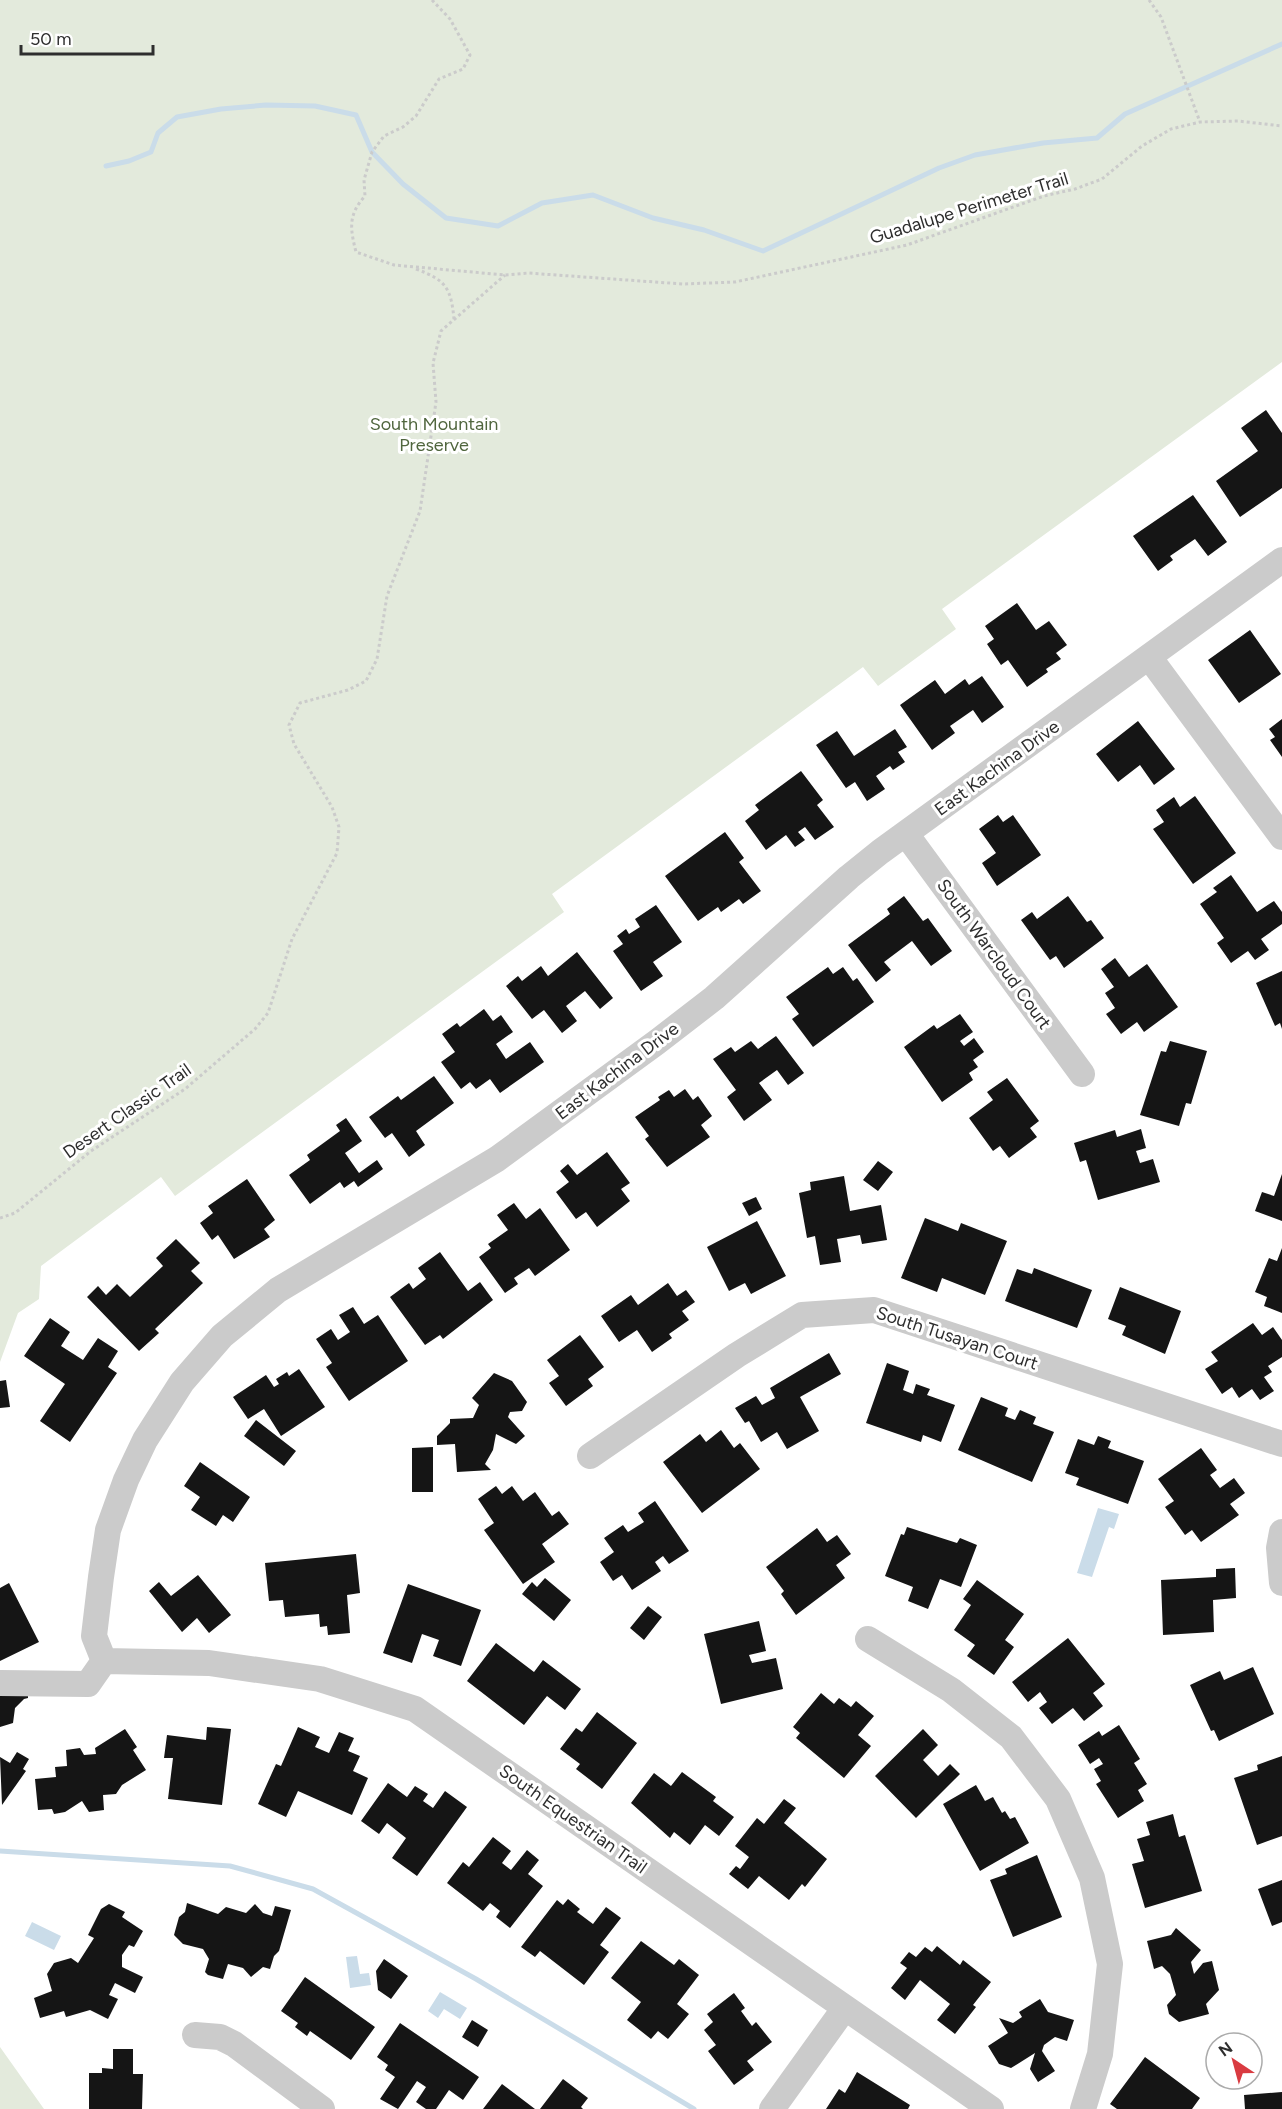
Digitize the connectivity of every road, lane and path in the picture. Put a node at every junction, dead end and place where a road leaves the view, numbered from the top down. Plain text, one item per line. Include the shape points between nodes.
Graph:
1 (432, 0) edge
2 (1149, 0) edge
3 (1200, 122) junction
4 (1282, 126) edge
5 (411, 267) junction
6 (505, 275) junction
7 (454, 319) junction
8 (1282, 560) edge
9 (1149, 657) junction
10 (906, 834) junction
11 (1282, 837) edge
12 (1082, 1074) dead end
13 (0, 1218) edge
14 (1282, 1444) edge
15 (590, 1456) dead end
16 (1282, 1532) edge
17 (1282, 1583) edge
18 (868, 1639) dead end
19 (104, 1662) junction
20 (0, 1683) edge
21 (844, 2009) junction
22 (195, 2035) dead end
23 (321, 2109) edge
24 (772, 2109) edge
25 (991, 2109) edge
26 (1083, 2109) edge

1 - 5 path via 450,19 470,55 463,69 439,79 416,116 384,136 372,152 364,180 365,196 354,208 349,226 356,252
2 - 3 path via 1161,17
3 - 4 path, Guadalupe Perimeter Trail
3 - 6 path, Guadalupe Perimeter Trail via 1171,129 1142,146 1102,179 907,245 735,282 683,284 528,273
5 - 6 path
5 - 7 path via 438,277 451,295
6 - 7 path, Desert Classic Trail
7 - 13 path, Desert Classic Trail via 441,331 433,363 436,402 420,511 387,597 377,658 366,681 300,703 289,725 294,744 332,807 339,827 337,853 292,939 268,1013 255,1029 185,1089 91,1151 15,1213
8 - 9 street, East Kachina Drive
9 - 10 street, East Kachina Drive
9 - 11 street
10 - 12 street, South Warcloud Court
10 - 19 street, East Kachina Drive via 849,877 714,998 638,1056 497,1159 278,1290 222,1336 182,1382 145,1440 126,1480 108,1530 101,1577 94,1636
14 - 15 street, South Tusayan Court via 874,1310 802,1315
16 - 17 street
18 - 26 street via 951,1690 1011,1737 1058,1799 1092,1878 1110,1964 1100,2054
19 - 20 street via 88,1684
19 - 21 street, South Equestrian Trail via 209,1663 320,1678 415,1708
21 - 24 street
21 - 25 street, South Equestrian Trail
22 - 23 street via 220,2037 234,2044

